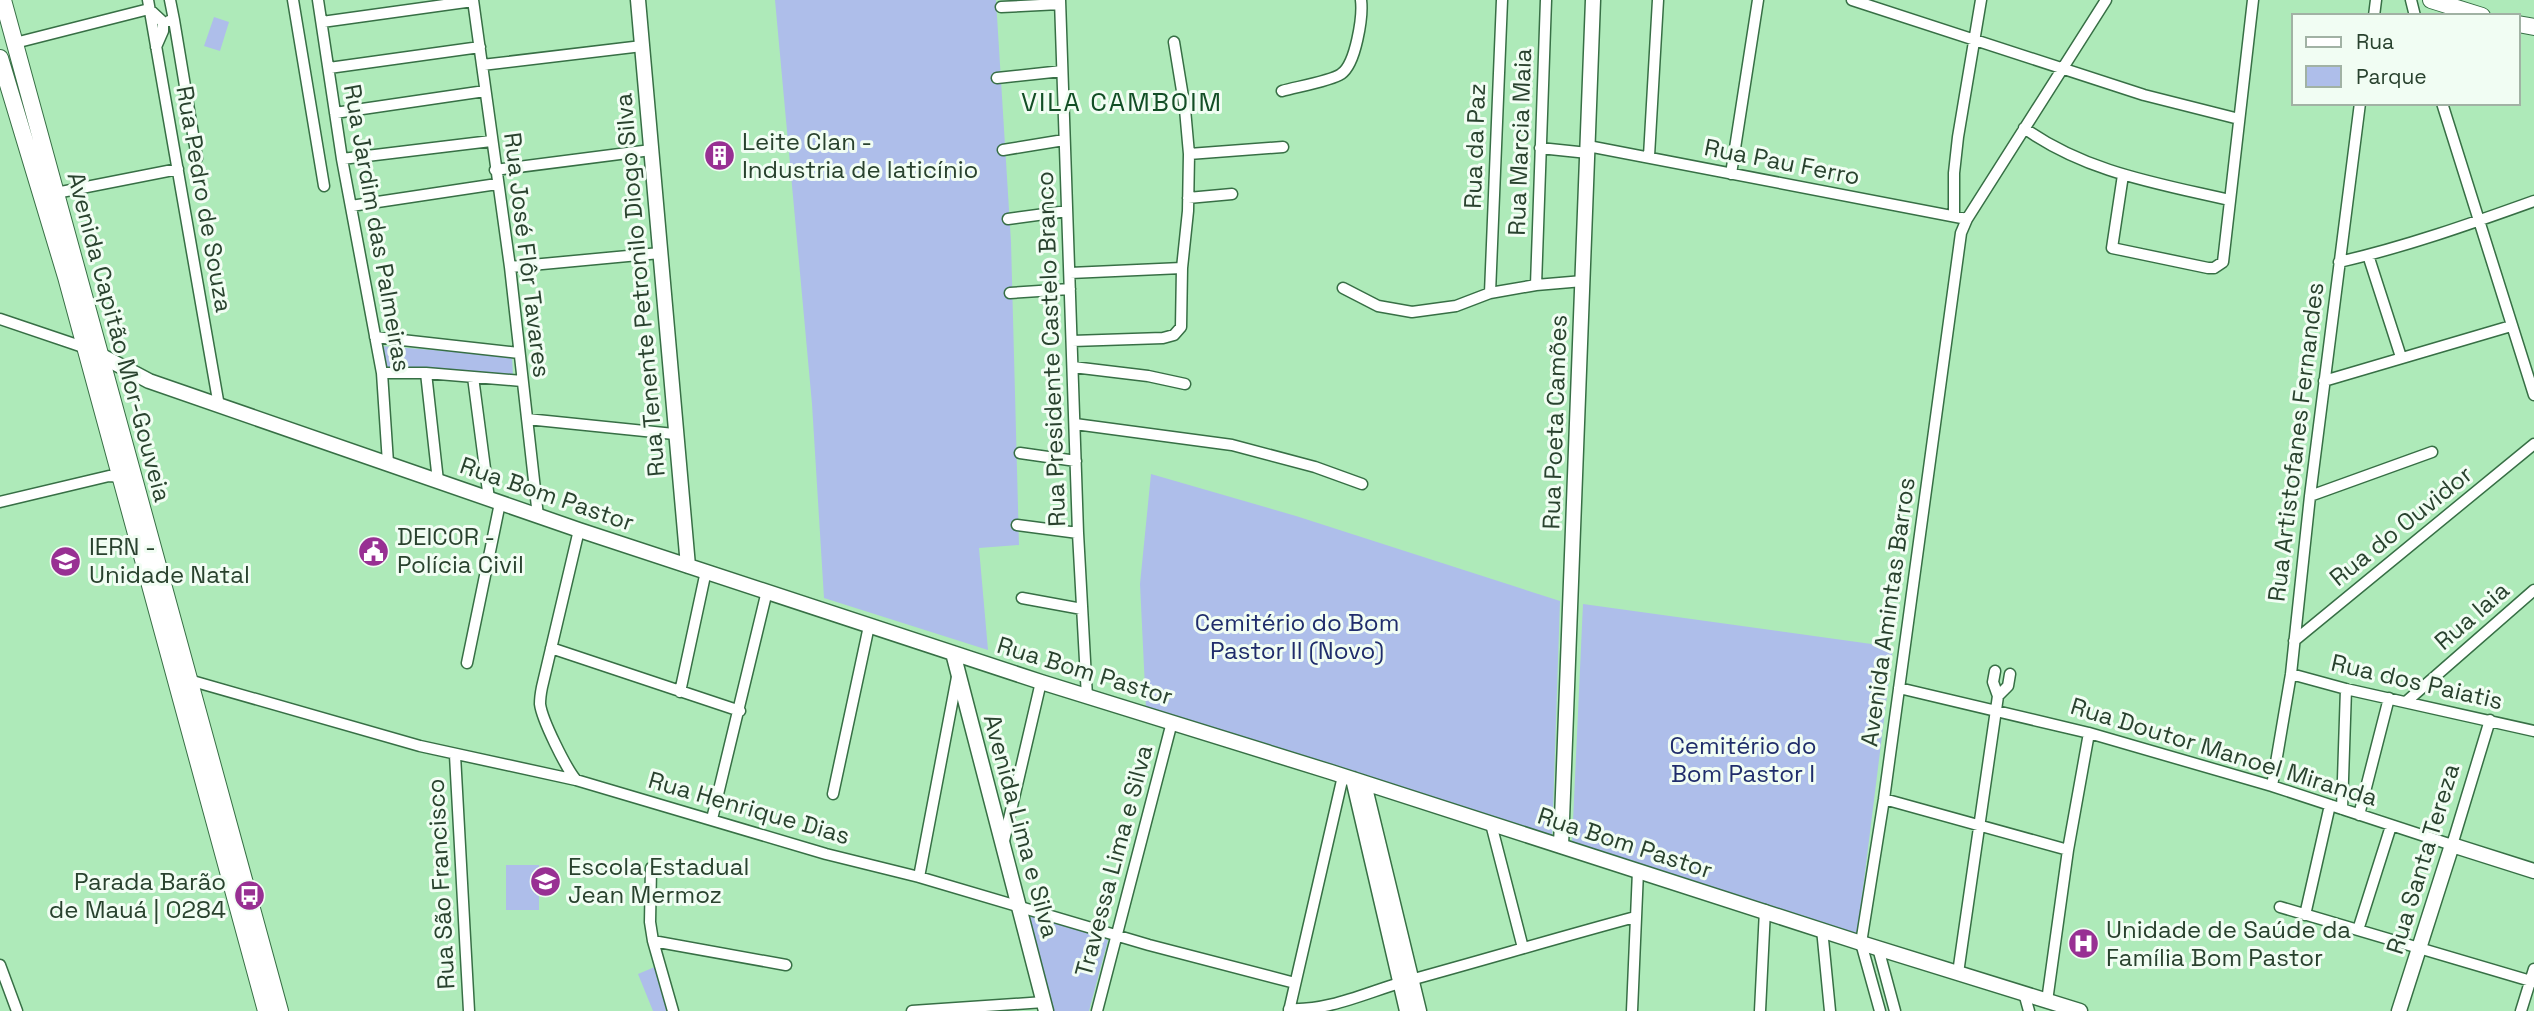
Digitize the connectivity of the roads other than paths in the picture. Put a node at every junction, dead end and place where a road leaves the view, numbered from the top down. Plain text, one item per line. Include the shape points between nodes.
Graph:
1 (4, 0) edge
2 (170, 0) edge
3 (293, 0) edge
4 (318, 0) edge
5 (473, 0) edge
6 (638, 0) edge
7 (1361, 0) edge
8 (1502, 0) edge
9 (1546, 0) edge
10 (1593, 0) edge
11 (1658, 0) edge
12 (1758, 0) edge
13 (1981, 0) edge
14 (2106, 0) edge
15 (2253, 0) edge
16 (2431, 0) edge
17 (1857, 1) edge
18 (1060, 2) edge
19 (149, 5) edge
20 (1001, 7) dead end
21 (2476, 14) edge
22 (168, 21) junction
23 (322, 22) junction
24 (1974, 39) junction
25 (1174, 42) dead end
26 (15, 43) junction
27 (642, 46) junction
28 (156, 47) junction
29 (480, 47) junction
30 (0, 58) edge
31 (482, 65) junction
32 (2062, 67) junction
33 (329, 68) junction
34 (1062, 71) junction
35 (997, 78) dead end
36 (485, 91) junction
37 (1282, 91) dead end
38 (2360, 105) edge
39 (2443, 105) edge
40 (335, 113) junction
41 (2239, 119) junction
42 (2024, 128) junction
43 (491, 141) junction
44 (1064, 141) junction
45 (1283, 147) dead end
46 (1540, 148) junction
47 (651, 149) junction
48 (1003, 150) dead end
49 (1588, 150) junction
50 (1189, 154) junction
51 (1649, 156) junction
52 (197, 158) dead end
53 (342, 159) junction
54 (178, 169) junction
55 (495, 170) junction
56 (1731, 174) junction
57 (2123, 175) junction
58 (497, 184) junction
59 (324, 186) dead end
60 (56, 193) junction
61 (1232, 194) dead end
62 (1188, 198) junction
63 (2229, 200) junction
64 (2534, 201) edge
65 (351, 206) junction
66 (1067, 211) junction
67 (1954, 216) junction
68 (1008, 219) dead end
69 (1968, 219) junction
70 (2477, 221) junction
71 (660, 253) junction
72 (2368, 255) junction
73 (2339, 262) junction
74 (510, 267) junction
75 (1182, 268) junction
76 (1070, 272) junction
77 (1583, 281) junction
78 (1536, 285) junction
79 (1343, 288) dead end
80 (1070, 289) junction
81 (1010, 293) dead end
82 (1490, 293) junction
83 (0, 319) edge
84 (2511, 326) junction
85 (375, 337) junction
86 (1072, 341) junction
87 (93, 352) junction
88 (519, 353) junction
89 (2401, 358) junction
90 (1073, 367) junction
91 (382, 373) junction
92 (426, 373) junction
93 (473, 377) junction
94 (522, 381) junction
95 (2324, 382) junction
96 (1185, 384) dead end
97 (2534, 395) edge
98 (219, 406) junction
99 (527, 419) junction
100 (1075, 424) junction
101 (674, 433) junction
102 (2534, 444) edge
103 (2432, 452) dead end
104 (1020, 453) dead end
105 (1076, 461) junction
106 (388, 463) junction
107 (122, 477) junction
108 (438, 481) junction
109 (1363, 484) dead end
110 (2310, 496) junction
111 (495, 501) junction
112 (0, 502) edge
113 (538, 516) junction
114 (1017, 525) dead end
115 (579, 530) junction
116 (1078, 533) junction
117 (688, 566) junction
118 (706, 571) junction
119 (2534, 590) edge
120 (767, 591) junction
121 (160, 595) junction
122 (1022, 598) dead end
123 (1082, 609) junction
124 (869, 626) junction
125 (2294, 641) junction
126 (551, 648) junction
127 (953, 653) junction
128 (467, 663) dead end
129 (1995, 671) dead end
130 (958, 674) junction
131 (2010, 674) dead end
132 (2291, 674) junction
133 (189, 680) junction
134 (1041, 682) junction
135 (1899, 688) junction
136 (2346, 689) junction
137 (680, 692) junction
138 (1087, 696) junction
139 (1998, 696) junction
140 (2389, 698) junction
141 (2407, 701) junction
142 (1994, 710) junction
143 (740, 711) junction
144 (2490, 720) junction
145 (1172, 722) junction
146 (2534, 731) edge
147 (2089, 733) junction
148 (455, 755) junction
149 (1354, 779) junction
150 (576, 780) junction
151 (2272, 786) junction
152 (833, 794) dead end
153 (1884, 799) junction
154 (2330, 805) junction
155 (2342, 809) junction
156 (2359, 815) junction
157 (712, 819) junction
158 (1491, 824) junction
159 (1980, 825) junction
160 (2391, 826) junction
161 (2452, 845) junction
162 (1561, 846) junction
163 (1003, 848) junction
164 (2068, 850) junction
165 (651, 869) dead end
166 (1638, 871) junction
167 (2534, 871) edge
168 (919, 877) junction
169 (1019, 907) junction
170 (2280, 907) dead end
171 (1765, 910) junction
172 (2305, 915) junction
173 (1634, 917) junction
174 (1822, 929) junction
175 (2358, 930) junction
176 (1115, 934) junction
177 (653, 941) junction
178 (1861, 943) junction
179 (1523, 948) junction
180 (1878, 948) junction
181 (2420, 948) junction
182 (0, 965) edge
183 (786, 965) dead end
184 (2534, 969) edge
185 (1958, 973) junction
186 (1405, 982) junction
187 (2532, 982) edge
188 (1295, 983) junction
189 (2024, 993) junction
190 (2047, 1001) junction
191 (1045, 1007) edge
192 (1289, 1010) edge
193 (17, 1011) edge
194 (266, 1011) edge
195 (280, 1011) edge
196 (469, 1011) edge
197 (673, 1011) edge
198 (912, 1011) edge
199 (1097, 1011) edge
200 (1407, 1011) edge
201 (1419, 1011) edge
202 (1632, 1011) edge
203 (1760, 1011) edge
204 (1829, 1011) edge
205 (1880, 1011) edge
206 (1895, 1011) edge
207 (2029, 1011) edge
208 (2080, 1011) edge
209 (2399, 1011) edge
210 (2521, 1011) edge

1 - 26 main road, Avenida Capitão Mor-Gouveia
2 - 22 street
3 - 59 street
4 - 23 street, Rua Jardim das Palmeiras
5 - 23 street
5 - 29 street, Rua José Flôr Tavares
6 - 27 main road, Rua Tenente Petronilo Diogo Silva
7 - 37 street via 1359,30 1349,64 1341,74
8 - 82 street, Rua da Paz
9 - 46 street, Rua Marcia Maia
10 - 49 main road, Rua Poeta Camões
11 - 51 street
12 - 56 street
13 - 24 street
14 - 32 street, Avenida Amintas Barros
15 - 41 street
16 - 21 main road
17 - 24 street
18 - 20 street
18 - 34 street, Rua Presidente Castelo Branco
19 - 22 street
19 - 26 street
19 - 28 street, Rua Pedro de Souza
22 - 28 street
22 - 52 street
23 - 33 street, Rua Jardim das Palmeiras
24 - 32 street
24 - 67 street via 1954,173
25 - 50 street
26 - 60 main road, Avenida Capitão Mor-Gouveia
27 - 31 street
27 - 47 main road, Rua Tenente Petronilo Diogo Silva
28 - 54 street, Rua Pedro de Souza
29 - 31 street, Rua José Flôr Tavares
29 - 33 street
30 - 87 main road, Avenida Capitão Mor-Gouveia
31 - 36 street, Rua José Flôr Tavares
32 - 41 street via 2144,95
32 - 42 street, Avenida Amintas Barros
33 - 40 street, Rua Jardim das Palmeiras
34 - 35 street
34 - 44 street, Rua Presidente Castelo Branco
36 - 40 street
36 - 43 street, Rua José Flôr Tavares
38 - 73 street, Rua Artistofanes Fernandes
39 - 70 street
40 - 53 street, Rua Jardim das Palmeiras
41 - 63 street
42 - 57 street via 2069,156
42 - 69 street, Avenida Amintas Barros
43 - 53 street
43 - 55 street, Rua José Flôr Tavares
44 - 48 street
44 - 66 street, Rua Presidente Castelo Branco
45 - 50 street
46 - 49 street, Rua Pau Ferro
46 - 78 street, Rua Marcia Maia
47 - 55 street
47 - 71 main road, Rua Tenente Petronilo Diogo Silva
49 - 51 street, Rua Pau Ferro
49 - 77 main road, Rua Poeta Camões
50 - 62 street
51 - 56 street, Rua Pau Ferro
53 - 65 street, Rua Jardim das Palmeiras
54 - 60 street
54 - 98 street, Rua Pedro de Souza
55 - 58 street, Rua José Flôr Tavares
56 - 67 street, Rua Pau Ferro
57 - 63 street
57 - 63 street via 2112,248 2208,268 2219,265 2224,257
58 - 65 street
58 - 74 street, Rua José Flôr Tavares
60 - 87 main road, Avenida Capitão Mor-Gouveia
61 - 62 street
62 - 75 street
64 - 70 street
65 - 85 street, Rua Jardim das Palmeiras
66 - 68 street
66 - 76 street, Rua Presidente Castelo Branco
67 - 69 street, Rua Pau Ferro
69 - 135 street, Avenida Amintas Barros via 1961,233
70 - 72 street
70 - 84 street
71 - 74 street
71 - 101 main road, Rua Tenente Petronilo Diogo Silva via 679,408
72 - 73 street
72 - 89 street
73 - 95 street, Rua Artistofanes Fernandes
74 - 88 street, Rua José Flôr Tavares
75 - 76 street
75 - 86 street via 1183,320 1174,335
76 - 80 street, Rua Presidente Castelo Branco
77 - 78 street
77 - 162 main road, Rua Poeta Camões
78 - 82 street
79 - 82 street via 1378,306 1412,312 1464,304
80 - 81 street
80 - 86 street, Rua Presidente Castelo Branco
83 - 87 street
84 - 89 street
84 - 97 street
85 - 88 street
85 - 91 street, Rua Jardim das Palmeiras
86 - 90 street, Rua Presidente Castelo Branco
87 - 98 main road, Rua Bom Pastor via 134,375
87 - 107 main road, Avenida Capitão Mor-Gouveia
87 - 121 main road, Avenida Capitão Mor-Gouveia
88 - 94 street, Rua José Flôr Tavares
89 - 95 street
90 - 96 street
90 - 100 street, Rua Presidente Castelo Branco
91 - 92 street
91 - 106 street, Rua Jardim das Palmeiras
92 - 93 street
92 - 108 street
93 - 94 street
93 - 111 street
94 - 99 street, Rua José Flôr Tavares
95 - 110 street, Rua Artistofanes Fernandes
98 - 106 main road, Rua Bom Pastor
99 - 101 street
99 - 113 street, Rua José Flôr Tavares
100 - 105 street, Rua Presidente Castelo Branco
100 - 109 street via 1232,445
101 - 117 main road, Rua Tenente Petronilo Diogo Silva
102 - 125 street, Rua do Ouvidor
103 - 110 street
104 - 105 street
105 - 116 street, Rua Presidente Castelo Branco
106 - 108 main road, Rua Bom Pastor
107 - 112 street via 109,476
107 - 121 main road, Avenida Capitão Mor-Gouveia
108 - 111 main road, Rua Bom Pastor
110 - 125 street, Rua Artistofanes Fernandes
111 - 113 main road, Rua Bom Pastor
111 - 128 street
113 - 115 main road, Rua Bom Pastor
114 - 116 street
115 - 117 main road, Rua Bom Pastor
115 - 126 street
116 - 123 street, Rua Presidente Castelo Branco
117 - 118 main road, Rua Bom Pastor
118 - 120 main road, Rua Bom Pastor
118 - 137 street
119 - 141 street, Rua Iaia
120 - 124 main road, Rua Bom Pastor
120 - 143 street
121 - 133 main road, Avenida Capitão Mor-Gouveia
121 - 194 main road, Avenida Capitão Mor-Gouveia
122 - 123 street
123 - 138 street, Rua Presidente Castelo Branco
124 - 127 main road, Rua Bom Pastor
124 - 152 street
125 - 132 street, Rua Artistofanes Fernandes
126 - 137 street
126 - 150 street via 540,703
127 - 130 main road, Avenida Lima e Silva
127 - 134 main road, Rua Bom Pastor
129 - 139 street
130 - 163 main road, Avenida Lima e Silva
130 - 168 street
131 - 139 street via 2008,686
132 - 136 street, Rua dos Paiatis
132 - 151 street, Rua Artistofanes Fernandes
133 - 148 street, Rua Henrique Dias
133 - 195 main road, Avenida Capitão Mor-Gouveia
134 - 138 main road, Rua Bom Pastor
134 - 163 street
135 - 142 street, Rua Doutor Manoel Miranda
135 - 153 street, Avenida Amintas Barros
136 - 140 street, Rua dos Paiatis
136 - 155 street
137 - 143 street
138 - 145 main road, Rua Bom Pastor
139 - 142 street
140 - 141 street, Rua dos Paiatis
140 - 156 street
141 - 144 street, Rua dos Paiatis
142 - 147 street, Rua Doutor Manoel Miranda
142 - 159 street
143 - 157 street
144 - 146 street, Rua dos Paiatis
144 - 161 street, Rua Santa Tereza
145 - 149 main road, Rua Bom Pastor
145 - 176 street, Travessa Lima e Silva
147 - 151 street, Rua Doutor Manoel Miranda
147 - 164 street
148 - 150 street, Rua Henrique Dias
148 - 196 street, Rua São Francisco
149 - 158 main road, Rua Bom Pastor
149 - 186 main road
149 - 188 street
150 - 157 street, Rua Henrique Dias
151 - 154 street, Rua Doutor Manoel Miranda
153 - 159 street
153 - 178 street, Avenida Amintas Barros
154 - 155 street, Rua Doutor Manoel Miranda
154 - 172 street
155 - 156 street, Rua Doutor Manoel Miranda
156 - 160 street, Rua Doutor Manoel Miranda
157 - 168 street, Rua Henrique Dias
158 - 162 main road, Rua Bom Pastor
158 - 179 street
159 - 164 street
159 - 185 street
160 - 161 street, Rua Doutor Manoel Miranda
160 - 175 street
161 - 167 main road, Rua Doutor Manoel Miranda
161 - 181 main road, Rua Santa Tereza
162 - 166 main road, Rua Bom Pastor
163 - 169 main road, Avenida Lima e Silva
164 - 190 street
165 - 177 street
166 - 171 main road, Rua Bom Pastor
166 - 173 street
168 - 169 street, Rua Henrique Dias
169 - 176 street, Rua Henrique Dias
169 - 191 main road, Avenida Lima e Silva
170 - 172 street
171 - 174 main road, Rua Bom Pastor
171 - 203 street
172 - 175 street
173 - 179 street
173 - 202 street
174 - 178 main road, Rua Bom Pastor
174 - 204 street
175 - 181 street
176 - 188 street, Rua Henrique Dias
176 - 199 street, Travessa Lima e Silva
177 - 183 street
177 - 197 street
178 - 180 main road, Rua Bom Pastor
178 - 205 street, Avenida Amintas Barros
179 - 186 street
180 - 185 main road, Rua Bom Pastor
180 - 206 street
181 - 187 street
181 - 209 main road, Rua Santa Tereza
182 - 193 street
184 - 187 street
185 - 189 main road, Rua Bom Pastor
186 - 192 street via 1340,1002
186 - 200 main road
186 - 201 main road
187 - 210 street
188 - 192 street
189 - 190 main road, Rua Bom Pastor
189 - 207 street
190 - 208 main road, Rua Bom Pastor
191 - 198 street

